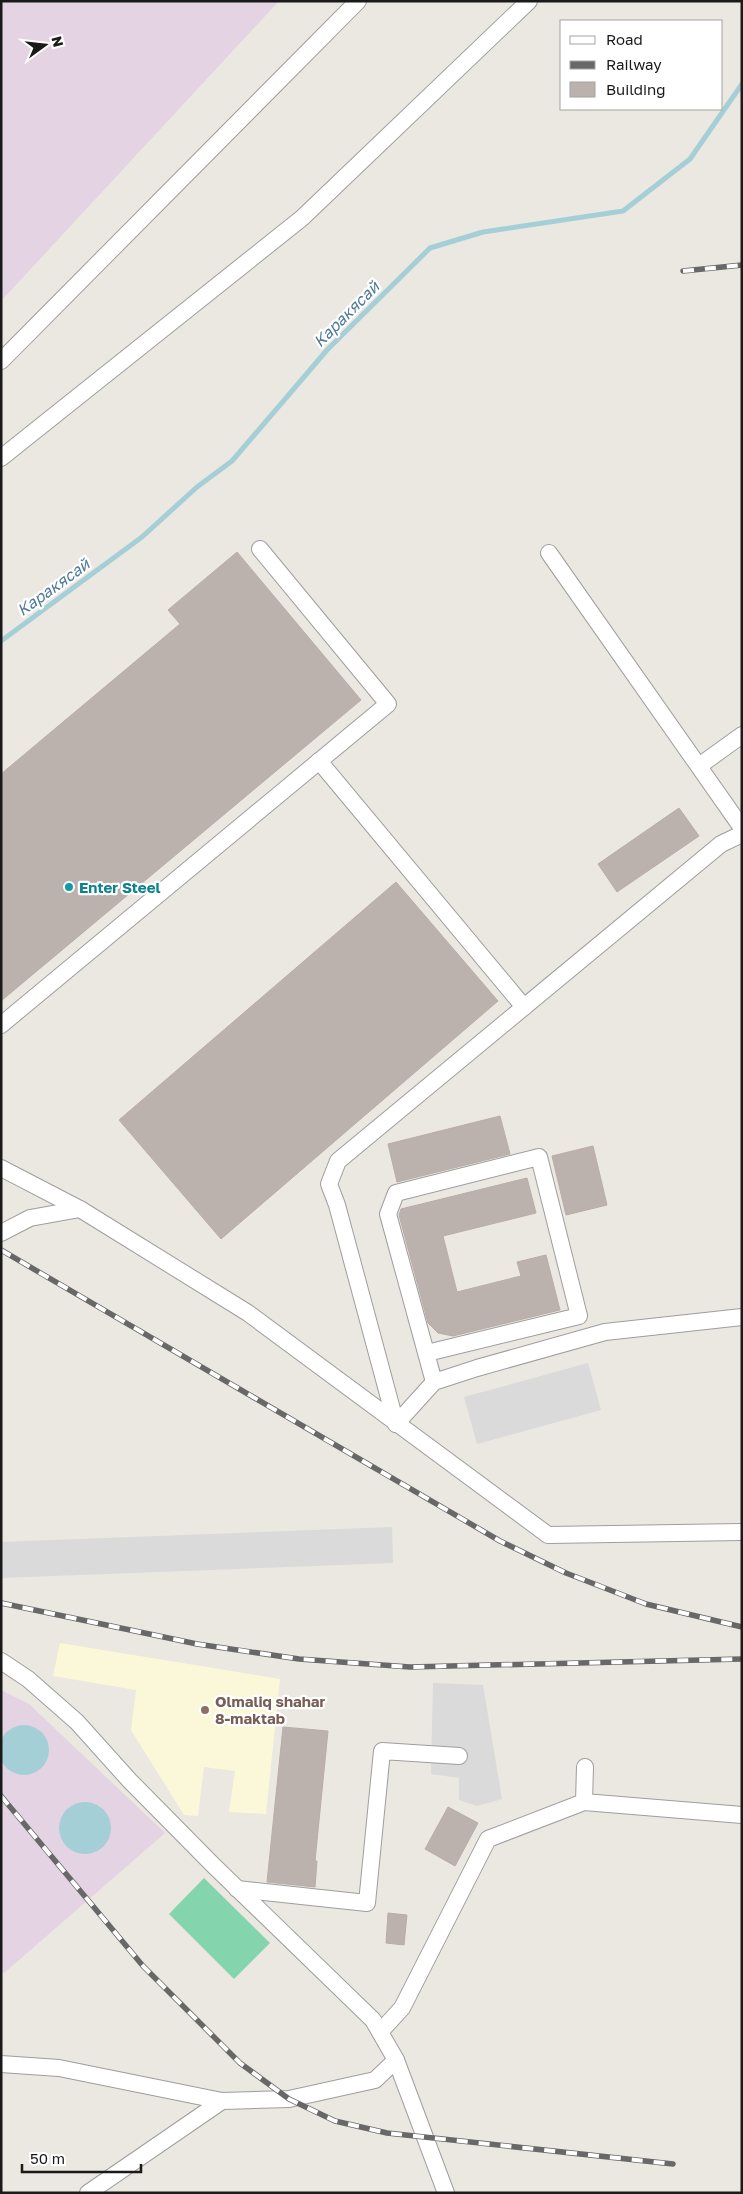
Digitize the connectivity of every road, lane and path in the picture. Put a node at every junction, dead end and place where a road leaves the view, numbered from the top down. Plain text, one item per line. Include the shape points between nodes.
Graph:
1 (358, 1) edge
2 (529, 1) edge
3 (1, 361) edge
4 (1, 458) edge
5 (260, 549) dead end
6 (549, 553) dead end
7 (742, 735) edge
8 (319, 761) junction
9 (699, 766) junction
10 (742, 828) edge
11 (742, 834) edge
12 (524, 1007) junction
13 (1, 1024) edge
14 (1, 1168) edge
15 (80, 1209) junction
16 (1, 1234) edge
17 (742, 1317) edge
18 (427, 1353) junction
19 (434, 1382) junction
20 (396, 1424) junction
21 (742, 1532) edge
22 (1, 1661) edge
23 (459, 1756) dead end
24 (584, 1767) dead end
25 (584, 1802) junction
26 (742, 1814) edge
27 (238, 1889) junction
28 (380, 2032) junction
29 (396, 2060) junction
30 (1, 2064) edge
31 (222, 2101) junction
32 (88, 2193) edge
33 (446, 2193) edge

1 - 3 street
2 - 4 street via 302,218
5 - 8 street via 388,704
6 - 9 street
7 - 9 street
8 - 12 street
8 - 13 street
9 - 10 street
11 - 12 street via 721,844
12 - 20 street via 338,1161 329,1184
14 - 15 street
15 - 16 street via 30,1218
15 - 20 street via 248,1313
17 - 19 street via 605,1332
18 - 18 street via 388,1214 396,1192 539,1157 579,1316
18 - 19 street
19 - 20 street
20 - 21 street via 548,1535
22 - 27 street via 28,1678 77,1722 130,1781
23 - 27 street via 382,1751 367,1904
24 - 25 street
25 - 26 street
25 - 28 street via 488,1839 402,2008
27 - 28 street via 373,2020
28 - 29 street
29 - 31 street via 375,2080 288,2099
29 - 33 street
30 - 31 street via 59,2068
31 - 32 street

